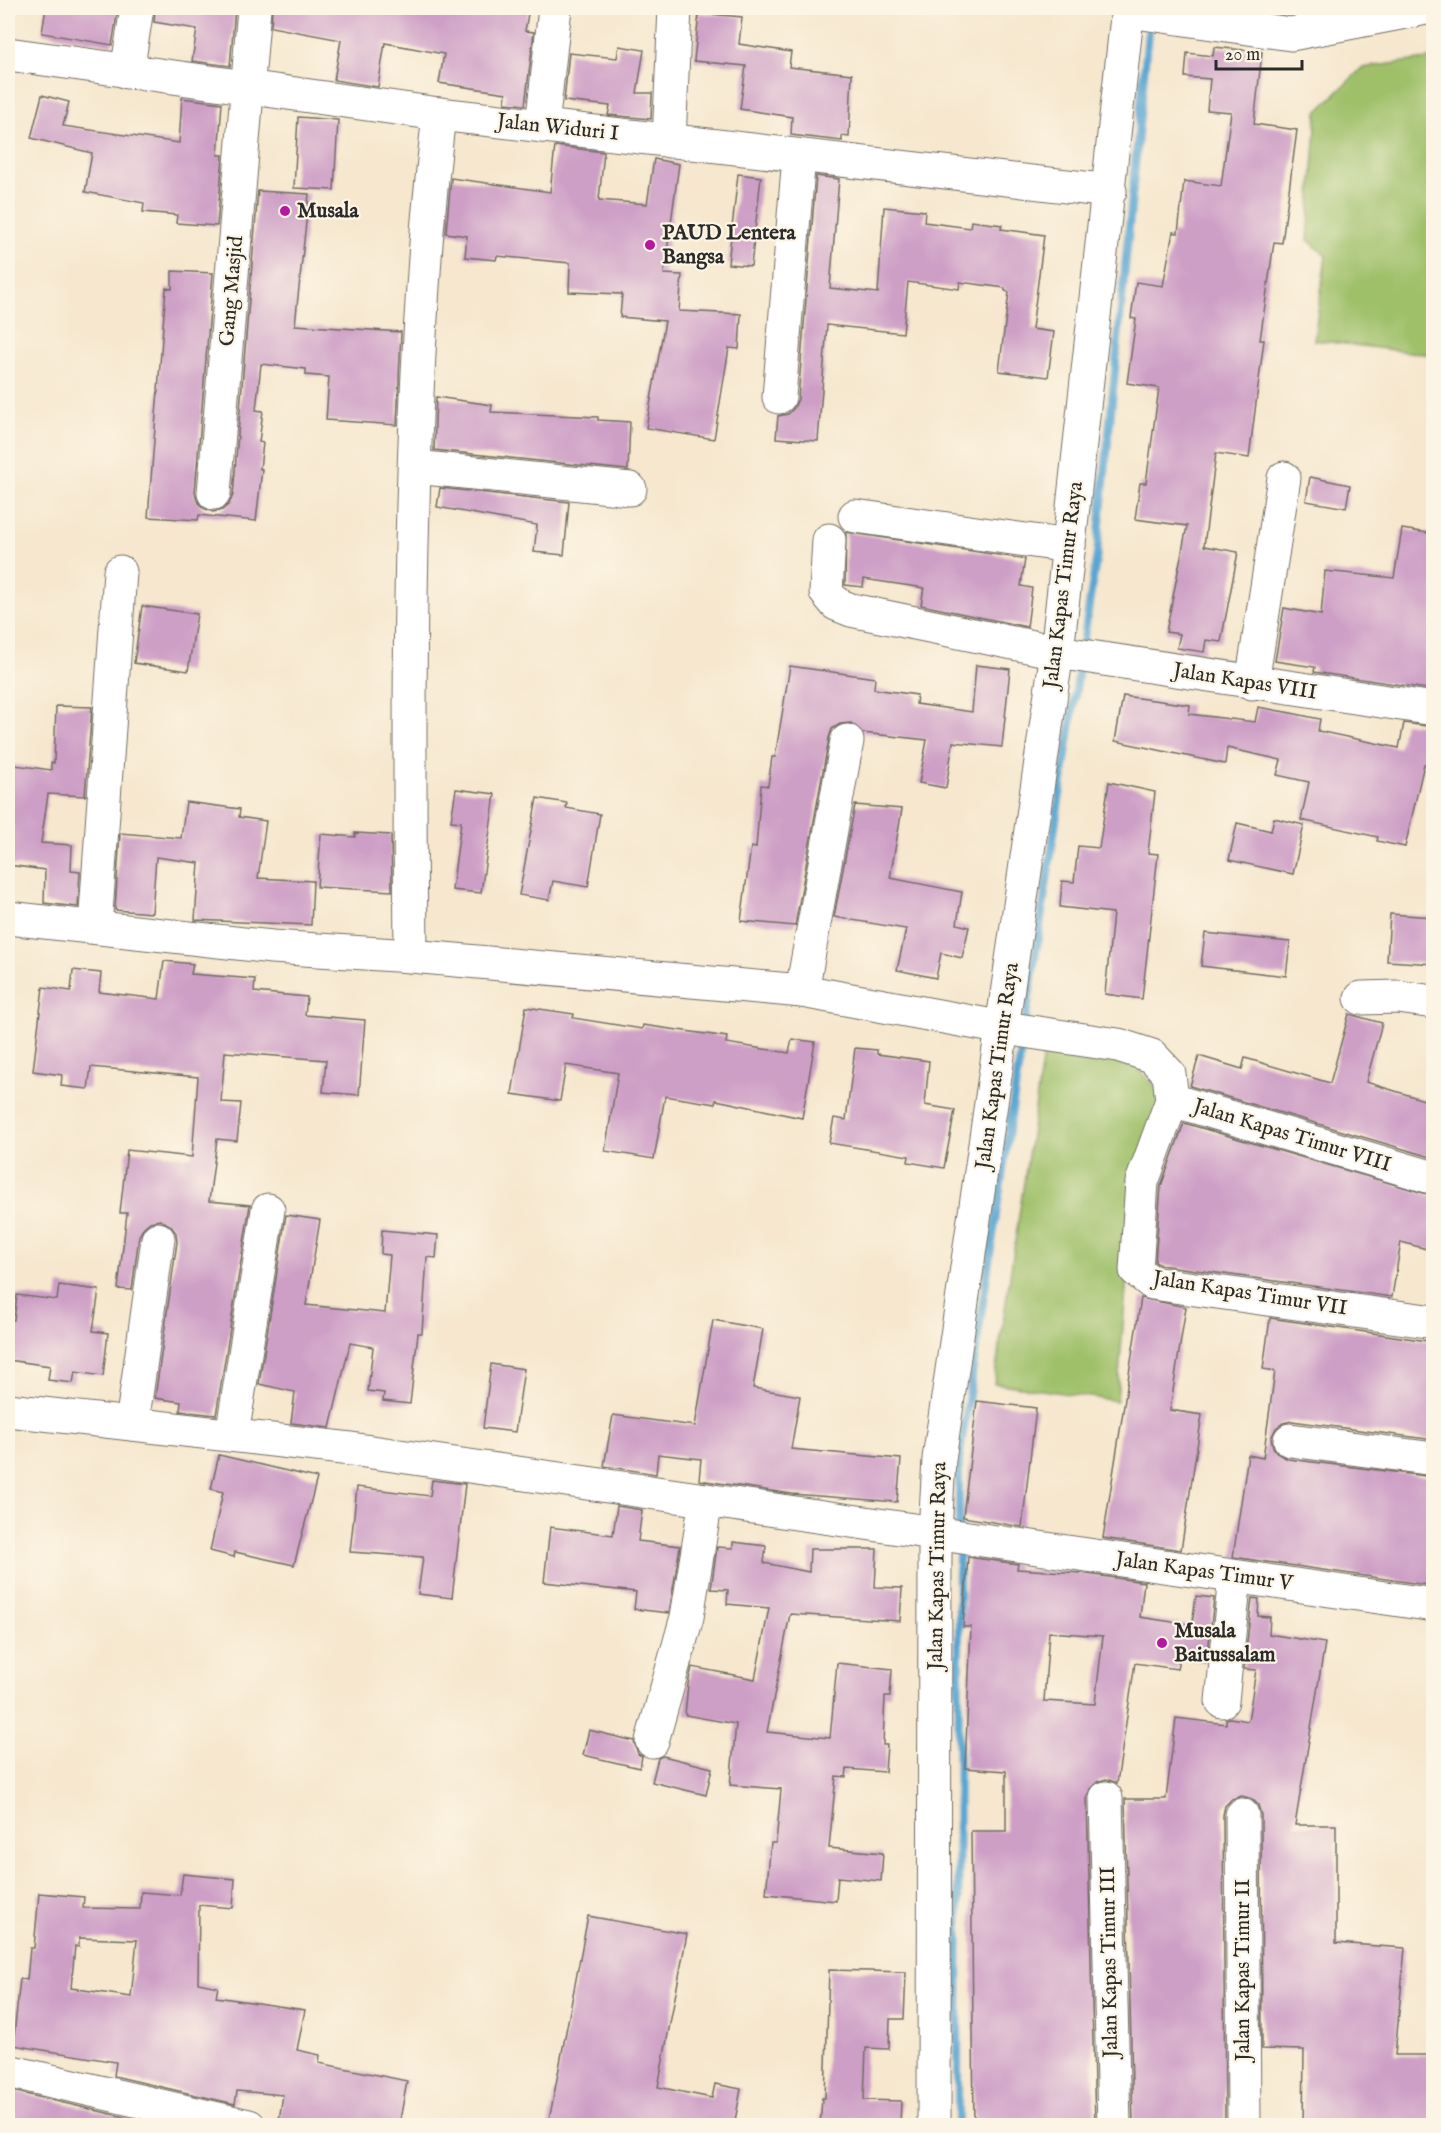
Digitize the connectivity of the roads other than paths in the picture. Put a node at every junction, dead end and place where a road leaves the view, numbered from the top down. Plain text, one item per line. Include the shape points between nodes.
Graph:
1 (137, 8) edge
2 (254, 8) edge
3 (555, 8) edge
4 (675, 8) edge
5 (1426, 8) edge
6 (1128, 9) edge
7 (8, 54) edge
8 (127, 72) junction
9 (248, 89) junction
10 (439, 114) junction
11 (542, 126) junction
12 (669, 141) junction
13 (799, 156) junction
14 (1110, 191) junction
15 (779, 397) dead end
16 (415, 467) junction
17 (1284, 478) dead end
18 (630, 489) dead end
19 (214, 494) dead end
20 (855, 516) dead end
21 (829, 540) dead end
22 (1069, 546) junction
23 (120, 572) dead end
24 (1060, 653) junction
25 (1252, 683) junction
26 (1434, 709) edge
27 (847, 741) dead end
28 (8, 918) edge
29 (95, 927) junction
30 (411, 956) junction
31 (802, 991) junction
32 (1361, 998) dead end
33 (1434, 1002) edge
34 (1006, 1028) junction
35 (1172, 1100) junction
36 (1434, 1178) edge
37 (268, 1210) dead end
38 (158, 1239) dead end
39 (1434, 1322) edge
40 (8, 1410) edge
41 (132, 1424) junction
42 (232, 1435) junction
43 (1290, 1440) dead end
44 (1434, 1459) edge
45 (706, 1500) junction
46 (939, 1534) junction
47 (1235, 1577) junction
48 (1434, 1605) edge
49 (1222, 1701) dead end
50 (652, 1741) dead end
51 (1106, 1798) dead end
52 (1242, 1815) dead end
53 (8, 2071) edge
54 (249, 2126) edge
55 (934, 2126) edge
56 (1114, 2126) edge
57 (1244, 2126) edge

1 - 8 street
2 - 9 street, Gang Masjid
3 - 11 street
4 - 12 street
5 - 6 street via 1292,34
6 - 14 street, Jalan Kapas Timur Raya
7 - 8 street, Jalan Widuri I
8 - 9 street, Jalan Widuri I
9 - 10 street, Jalan Widuri I
9 - 19 street, Gang Masjid
10 - 11 street, Jalan Widuri I
10 - 16 street via 425,258
11 - 12 street, Jalan Widuri I
12 - 13 street, Jalan Widuri I
13 - 14 street, Jalan Widuri I
13 - 15 street
14 - 22 street, Jalan Kapas Timur Raya
16 - 18 street
16 - 30 street via 409,704
17 - 25 street
20 - 22 street
21 - 24 street, Jalan Kapas VIII via 826,592 836,604
22 - 24 street, Jalan Kapas Timur Raya
23 - 29 street
24 - 25 street, Jalan Kapas VIII
24 - 34 street, Jalan Kapas Timur Raya
25 - 26 street, Jalan Kapas VIII
27 - 31 street
28 - 29 street, Jalan Kapas Timur VIII
29 - 30 street, Jalan Kapas Timur VIII
30 - 31 street, Jalan Kapas Timur VIII
31 - 34 street, Jalan Kapas Timur VIII
32 - 33 street via 1398,997
34 - 35 street, Jalan Kapas Timur VIII via 1118,1045 1152,1056 1169,1074
34 - 46 street, Jalan Kapas Timur Raya via 939,1459
35 - 36 street, Jalan Kapas Timur VIII
35 - 39 street, Jalan Kapas Timur VII via 1142,1182 1136,1270 1152,1282
37 - 42 street
38 - 41 street
40 - 41 street, Jalan Kapas Timur V
41 - 42 street, Jalan Kapas Timur V
42 - 45 street, Jalan Kapas Timur V
43 - 44 street
45 - 46 street, Jalan Kapas Timur V
45 - 50 street via 687,1617
46 - 47 street, Jalan Kapas Timur V
46 - 55 street, Jalan Kapas Timur Raya
47 - 48 street, Jalan Kapas Timur V
47 - 49 street
51 - 56 street, Jalan Kapas Timur III
52 - 57 street, Jalan Kapas Timur II
53 - 54 street

